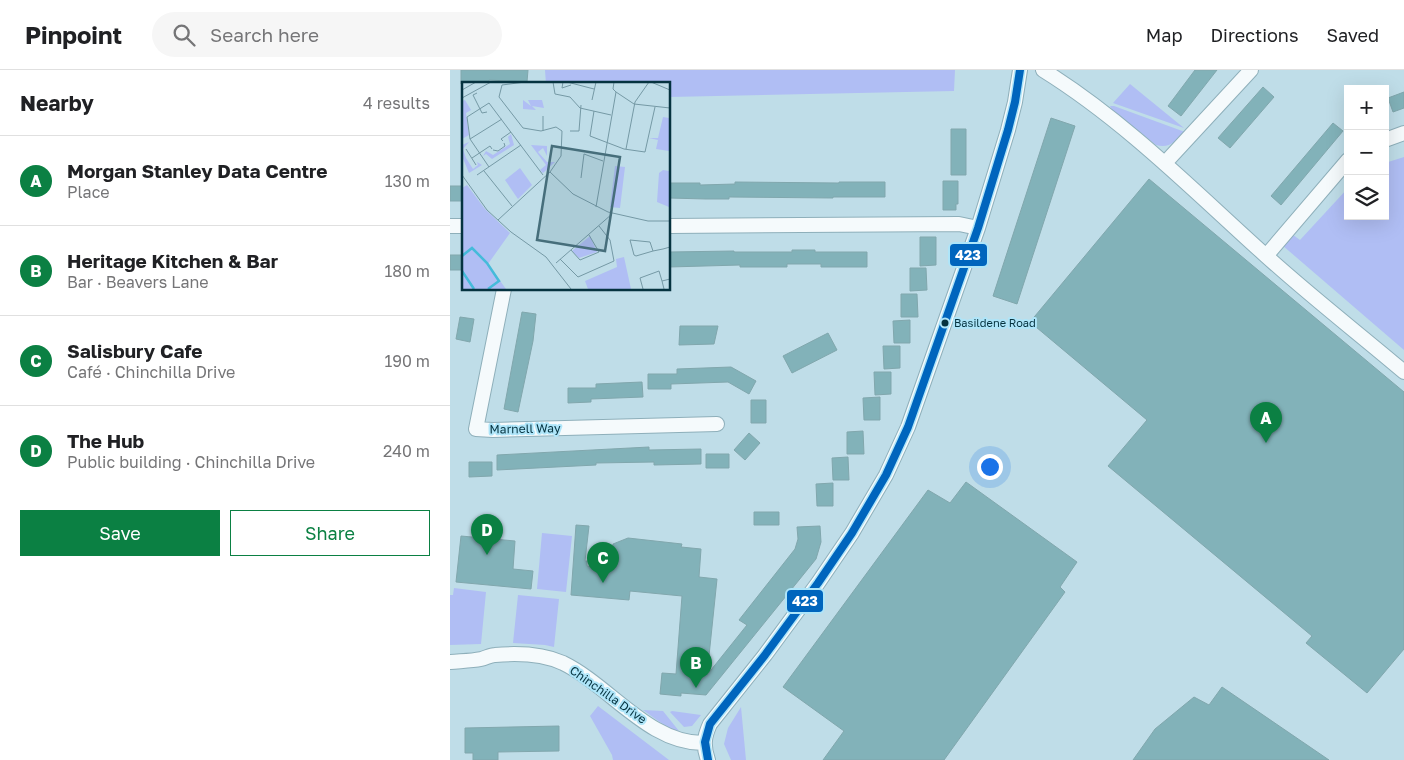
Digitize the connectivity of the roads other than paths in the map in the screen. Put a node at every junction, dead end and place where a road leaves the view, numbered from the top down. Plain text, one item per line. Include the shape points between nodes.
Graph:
1 (1020, 70) edge
2 (1043, 70) edge
3 (1251, 70) edge
4 (1404, 133) edge
5 (1389, 139) edge
6 (1165, 163) junction
7 (1344, 165) edge
8 (670, 226) edge
9 (978, 228) junction
10 (1266, 256) junction
11 (504, 290) edge
12 (1404, 372) edge
13 (717, 424) dead end
14 (450, 662) edge
15 (704, 743) junction
16 (708, 760) edge

1 - 9 street via 1008,130
2 - 6 street via 1102,109
3 - 6 street
4 - 5 street
6 - 10 street
7 - 10 street
8 - 9 street via 959,224
9 - 15 street via 908,427 886,475 818,583 710,724
10 - 12 street
11 - 13 street, Marnell Way via 476,429
14 - 15 street, Chinchilla Drive via 482,659 493,654 530,655 555,661 580,674 667,736
15 - 16 street

